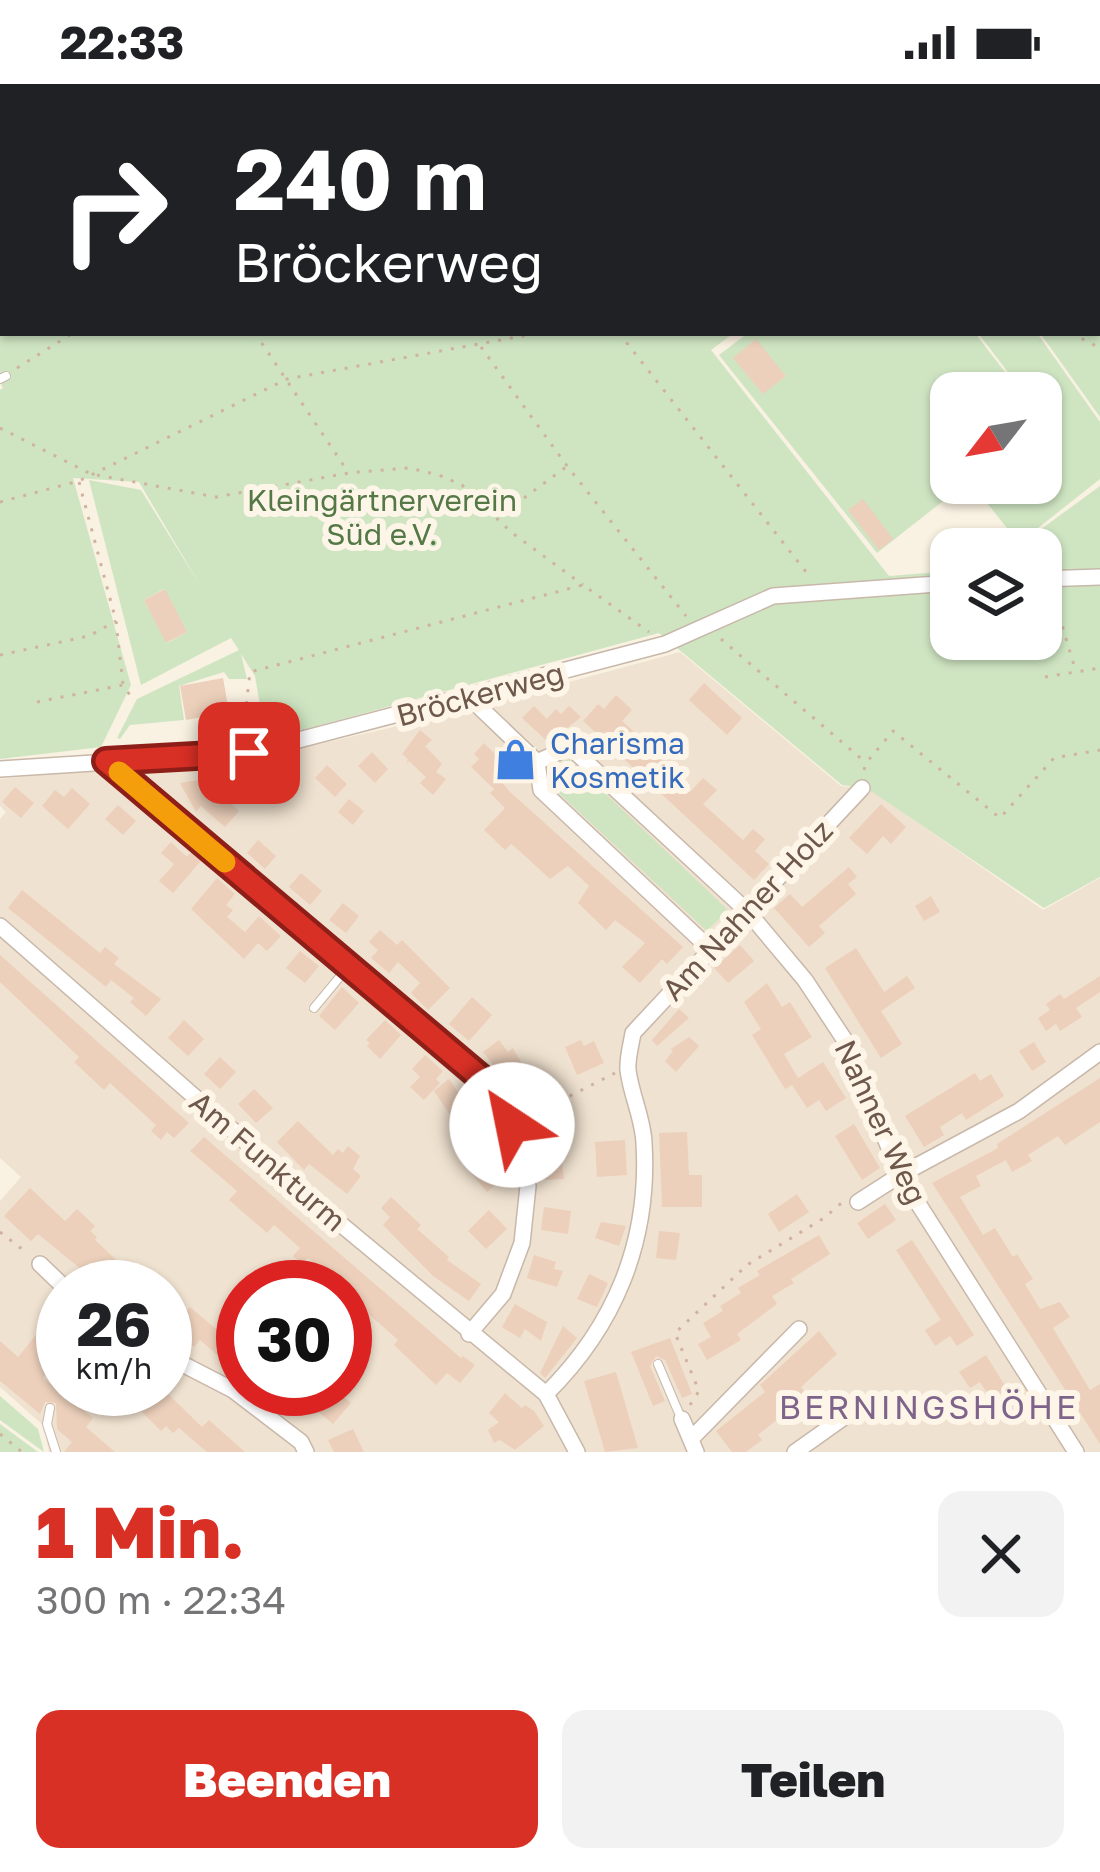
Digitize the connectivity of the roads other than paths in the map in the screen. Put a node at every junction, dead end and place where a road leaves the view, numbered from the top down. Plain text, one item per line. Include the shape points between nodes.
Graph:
1 (1100, 578) edge
2 (1062, 579) edge
3 (930, 585) edge
4 (470, 698) junction
5 (106, 761) junction
6 (537, 762) junction
7 (0, 769) edge
8 (862, 788) road end
9 (748, 912) junction
10 (0, 926) edge
11 (709, 948) junction
12 (349, 966) junction
13 (314, 1008) dead end
14 (1100, 1052) edge
15 (900, 1174) junction
16 (858, 1202) road end
17 (799, 1329) dead end
18 (469, 1334) junction
19 (658, 1364) dead end
20 (192, 1369) edge
21 (546, 1394) junction
22 (48, 1416) edge
23 (843, 1418) dead end
24 (682, 1419) joint
25 (694, 1446) edge
26 (56, 1452) edge
27 (306, 1452) edge
28 (577, 1452) edge
29 (795, 1452) edge
30 (1076, 1452) edge

1 - 2 street
3 - 4 street, Bröckerweg via 773,596 665,644
4 - 5 street, Bröckerweg via 249,753
4 - 6 street
5 - 7 street, Bröckerweg
5 - 12 street
6 - 9 street, Nahner Weg via 569,747
6 - 11 street via 541,790
8 - 9 street, Am Nahner Holz
9 - 11 street, Am Nahner Holz
9 - 15 street, Nahner Weg via 846,1042
10 - 18 street, Am Funkturm
11 - 21 street, Am Nahner Holz via 633,1034 628,1067 645,1141 640,1230 618,1297 580,1360
12 - 13 lane
12 - 18 street via 480,1077 512,1125 528,1186 522,1243 503,1294
14 - 15 street via 1019,1111
15 - 16 street
15 - 30 street, Nahner Weg
17 - 25 street
18 - 21 street, Am Funkturm
19 - 24 lane
20 - 27 street via 232,1390
21 - 28 street, Am Funkturm
22 - 26 lane
23 - 29 street
24 - 25 street

